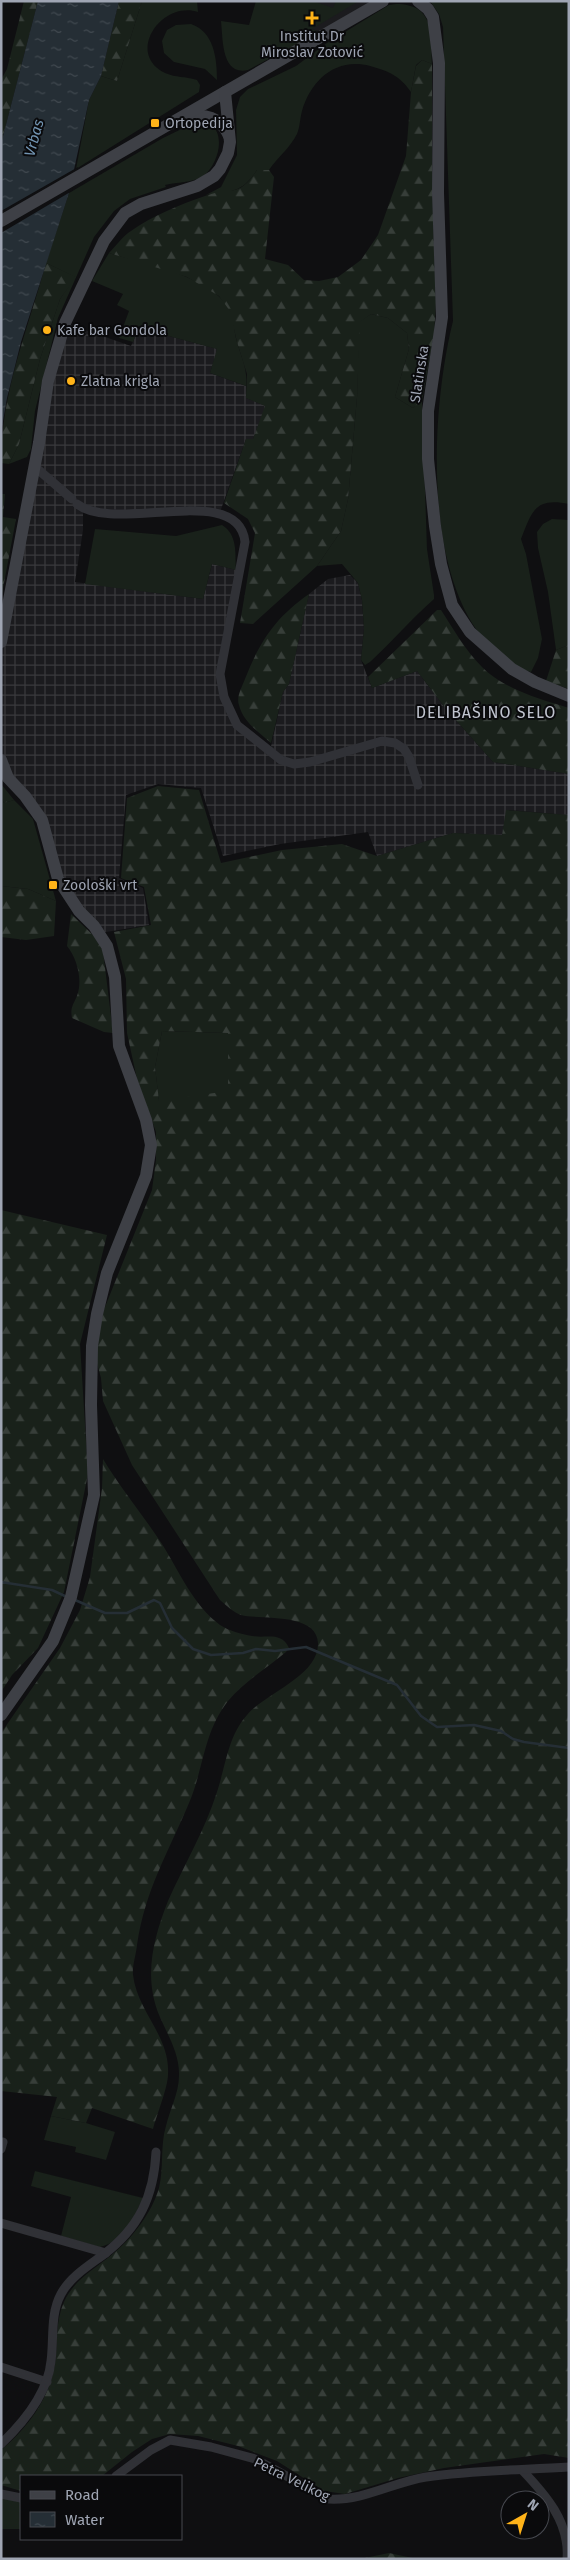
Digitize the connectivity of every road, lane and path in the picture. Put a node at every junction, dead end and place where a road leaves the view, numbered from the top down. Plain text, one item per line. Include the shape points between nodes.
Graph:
1 (383, 1) edge
2 (418, 1) edge
3 (224, 92) junction
4 (172, 124) junction
5 (230, 139) junction
6 (1, 221) edge
7 (34, 466) junction
8 (1, 642) edge
9 (569, 696) edge
10 (1, 760) edge
11 (418, 785) dead end
12 (1, 1715) edge
13 (156, 2152) dead end
14 (1, 2223) edge
15 (106, 2253) junction
16 (1, 2367) edge
17 (47, 2382) junction
18 (1, 2444) edge
19 (569, 2467) edge
20 (522, 2470) junction
21 (117, 2475) edge
22 (1, 2494) edge
23 (20, 2498) edge
24 (567, 2559) edge

1 - 3 street
2 - 9 street, Slatinska via 433,18 439,63 442,317 428,411 428,459 441,564 452,605 470,632 512,669
3 - 4 street
3 - 5 street
4 - 5 street via 196,116 210,116 222,125
4 - 6 street
5 - 7 street via 225,161 214,176 197,186 141,204 125,213 104,241 64,323 46,394
7 - 8 street
7 - 11 street via 83,509 118,514 220,512 239,523 244,532 244,548 220,674 224,697 237,725 281,760 294,764 382,741 395,743 409,757
10 - 12 street via 8,778 26,796 42,820 58,879 107,946 115,977 119,1046 146,1120 151,1145 146,1176 107,1273 92,1346 94,1495 69,1600 53,1641
13 - 15 street via 153,2182 145,2206 132,2227
14 - 15 street
15 - 17 street via 70,2282 57,2302
16 - 17 street
17 - 18 street via 27,2415
19 - 20 street, Petra Velikog
20 - 21 street, Petra Velikog via 425,2477 359,2496 329,2500 255,2459 170,2440
20 - 24 street via 547,2497 567,2531
22 - 23 street

